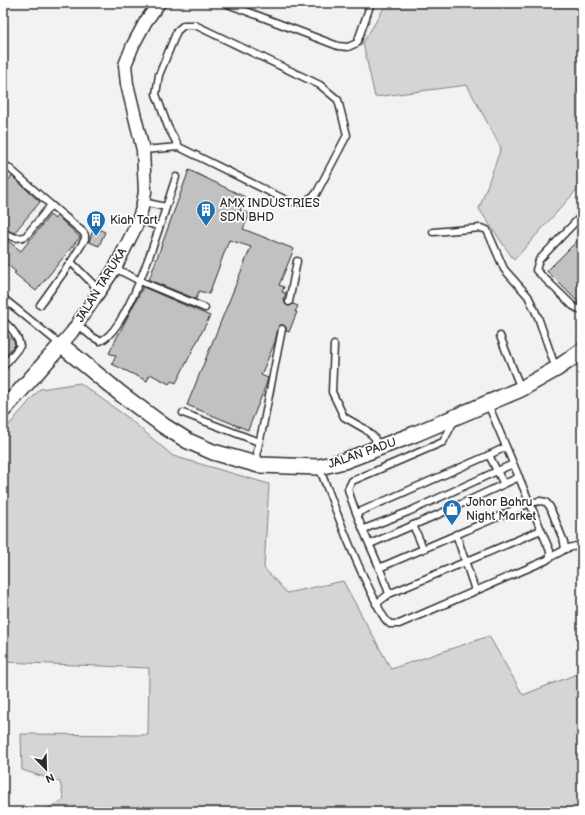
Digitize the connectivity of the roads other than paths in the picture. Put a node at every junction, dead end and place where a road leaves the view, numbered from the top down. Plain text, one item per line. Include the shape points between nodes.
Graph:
1 (159, 3) edge
2 (226, 3) edge
3 (371, 3) edge
4 (179, 147) junction
5 (143, 150) junction
6 (3, 165) edge
7 (176, 177) dead end
8 (143, 202) junction
9 (51, 205) junction
10 (166, 207) junction
11 (582, 215) edge
12 (138, 219) junction
13 (159, 227) junction
14 (3, 232) edge
15 (433, 232) dead end
16 (297, 261) dead end
17 (71, 262) junction
18 (115, 268) junction
19 (140, 281) junction
20 (99, 290) junction
21 (3, 298) edge
22 (289, 302) dead end
23 (40, 305) dead end
24 (205, 308) dead end
25 (582, 311) edge
26 (3, 321) edge
27 (77, 324) junction
28 (282, 329) dead end
29 (500, 336) dead end
30 (61, 345) junction
31 (334, 345) dead end
32 (582, 351) edge
33 (3, 367) edge
34 (556, 369) junction
35 (521, 389) junction
36 (488, 404) junction
37 (3, 410) edge
38 (183, 413) dead end
39 (455, 417) junction
40 (259, 442) junction
41 (506, 447) junction
42 (379, 448) junction
43 (489, 455) junction
44 (513, 464) junction
45 (259, 465) junction
46 (319, 467) junction
47 (497, 471) junction
48 (519, 477) junction
49 (504, 484) junction
50 (530, 503) junction
51 (356, 513) junction
52 (413, 525) junction
53 (364, 529) junction
54 (541, 530) junction
55 (456, 534) junction
56 (370, 544) junction
57 (576, 546) dead end
58 (423, 548) junction
59 (565, 549) junction
60 (550, 557) junction
61 (466, 562) junction
62 (379, 568) junction
63 (475, 590) junction
64 (389, 594) junction
65 (376, 604) junction

1 - 5 street, JALAN TARUKA via 146,21 125,65
2 - 3 lane via 338,46 348,47 357,43
4 - 4 lane via 290,202 304,202 316,194 347,135 338,100 320,85 195,25 184,25 177,31 159,75 156,94 168,127
4 - 5 lane
5 - 8 street, JALAN TARUKA
6 - 9 lane
7 - 10 lane
8 - 10 lane
8 - 12 street, JALAN TARUKA
9 - 14 lane via 26,236 20,239
9 - 17 lane via 85,235
10 - 13 lane
11 - 25 lane via 539,260 536,270 573,306
12 - 13 lane
12 - 18 street, JALAN TARUKA
13 - 19 lane
15 - 34 lane via 481,228 487,230 504,269 528,296
16 - 22 lane
17 - 20 lane
17 - 23 lane
18 - 19 lane
18 - 20 street, JALAN TARUKA
19 - 24 lane
19 - 27 lane via 117,324 105,339 100,341
20 - 27 street, JALAN TARUKA
21 - 30 lane
26 - 33 lane via 19,339 20,346
27 - 30 street, JALAN TARUKA
28 - 40 lane
29 - 35 lane
30 - 37 street, JALAN TARUKA
30 - 45 street, JALAN PADU via 121,394 188,441 213,452
31 - 42 lane via 332,392 344,417 365,429
32 - 34 street, JALAN PADU
34 - 35 street, JALAN PADU
35 - 36 street, JALAN PADU
36 - 39 street, JALAN PADU
36 - 41 lane
38 - 40 lane
39 - 42 street, JALAN PADU
39 - 51 lane via 443,442 352,481 348,489
40 - 45 lane
41 - 43 lane
41 - 44 lane
42 - 46 street, JALAN PADU
43 - 47 lane
43 - 51 lane
44 - 47 lane
44 - 48 lane
45 - 46 street, JALAN PADU
46 - 65 lane
47 - 49 lane
47 - 53 lane via 408,512
48 - 49 lane
48 - 50 lane
49 - 52 lane
50 - 54 lane
50 - 55 lane
50 - 59 lane via 546,502 550,507
51 - 53 lane
52 - 56 lane
52 - 58 lane
53 - 56 lane
54 - 60 lane
54 - 61 lane
55 - 58 lane
55 - 61 lane
56 - 62 lane
57 - 59 lane
58 - 62 lane
59 - 60 lane
60 - 63 lane
61 - 63 lane
61 - 64 lane
62 - 64 lane
63 - 65 lane via 398,624 390,624 384,620
64 - 65 lane

